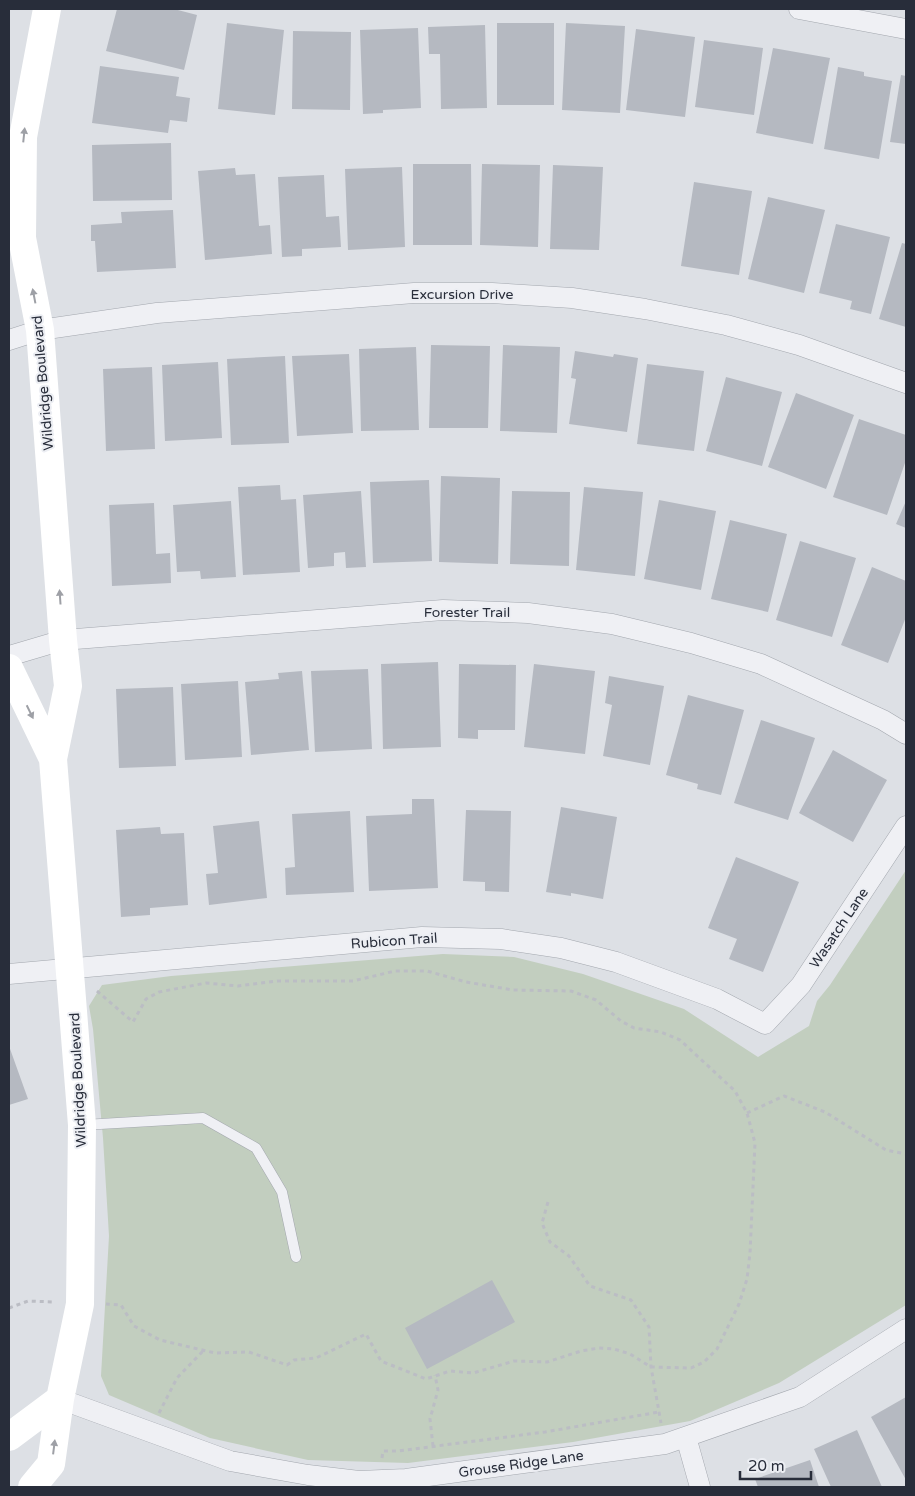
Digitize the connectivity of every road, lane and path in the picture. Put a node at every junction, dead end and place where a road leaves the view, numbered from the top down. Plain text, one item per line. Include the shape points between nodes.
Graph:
1 (47, 9) edge
2 (799, 9) edge
3 (906, 29) edge
4 (40, 330) junction
5 (9, 340) edge
6 (906, 383) edge
7 (63, 640) junction
8 (9, 656) edge
9 (9, 668) edge
10 (906, 734) edge
11 (53, 758) junction
12 (906, 826) edge
13 (70, 968) junction
14 (9, 974) edge
15 (765, 1024) joint
16 (747, 1113) junction
17 (82, 1125) junction
18 (906, 1154) edge
19 (548, 1202) dead end
20 (296, 1257) dead end
21 (80, 1303) junction
22 (9, 1308) edge
23 (906, 1329) edge
24 (205, 1350) junction
25 (651, 1367) junction
26 (435, 1375) junction
27 (60, 1399) junction
28 (659, 1412) junction
29 (150, 1432) junction
30 (9, 1437) edge
31 (686, 1437) junction
32 (664, 1444) junction
33 (433, 1446) junction
34 (382, 1458) dead end
35 (407, 1483) edge
36 (32, 1487) edge
37 (700, 1487) edge

4 -> 1 street, Wildridge Boulevard via 22,238 23,137
2 - 3 street
4 - 5 street, Excursion Drive
4 - 6 street, Excursion Drive via 177,312 414,293 572,298 726,325 799,344
7 -> 4 street, Wildridge Boulevard
7 - 8 street, Forester Trail
7 - 10 street, Forester Trail via 443,610 528,613 612,624 761,664 883,720
7 - 11 street, Wildridge Boulevard via 68,686
9 -> 11 street, Wildridge Boulevard
11 - 13 street, Wildridge Boulevard
12 - 15 street, Wasatch Lane via 801,985
13 - 14 street, Rubicon Trail
13 - 15 street, Rubicon Trail via 422,937 501,939 561,948 616,962 717,999
13 - 16 path via 133,1022 146,999 158,992 206,983 238,986 277,981 353,981 395,971 427,971 513,990 571,991 596,1000 634,1028 660,1032 680,1040 735,1091
13 - 17 street, Wildridge Boulevard
16 - 18 path via 784,1096 825,1112 886,1150
16 - 25 path via 755,1143 750,1253 747,1279 739,1304 717,1349 704,1362 690,1368
17 - 20 lane via 203,1118 256,1148 282,1192
17 - 21 street, Wildridge Boulevard
19 - 25 path via 542,1223 550,1242 569,1256 590,1286 632,1300 649,1326
21 - 22 path via 28,1301
21 - 24 path via 121,1305 140,1330 160,1340
21 - 27 street, Wildridge Boulevard
23 - 31 street, Grouse Ridge Lane via 800,1397
24 - 26 path via 215,1353 249,1352 287,1365 294,1360 316,1358 366,1334 382,1361 426,1379
24 - 29 path via 177,1378
25 - 26 path via 630,1354 599,1348 547,1362 514,1361 473,1373 450,1371
25 - 28 path
26 - 33 path via 438,1390 430,1419
27 - 29 street, Grouse Ridge Lane
27 - 30 street
36 -> 27 street, Wildridge Boulevard via 51,1464
28 - 32 path
28 - 33 path via 545,1432
29 - 35 street, Grouse Ridge Lane via 230,1461 308,1475
31 - 32 street, Grouse Ridge Lane
31 - 37 street
32 - 35 street, Grouse Ridge Lane
33 - 34 path via 383,1451

